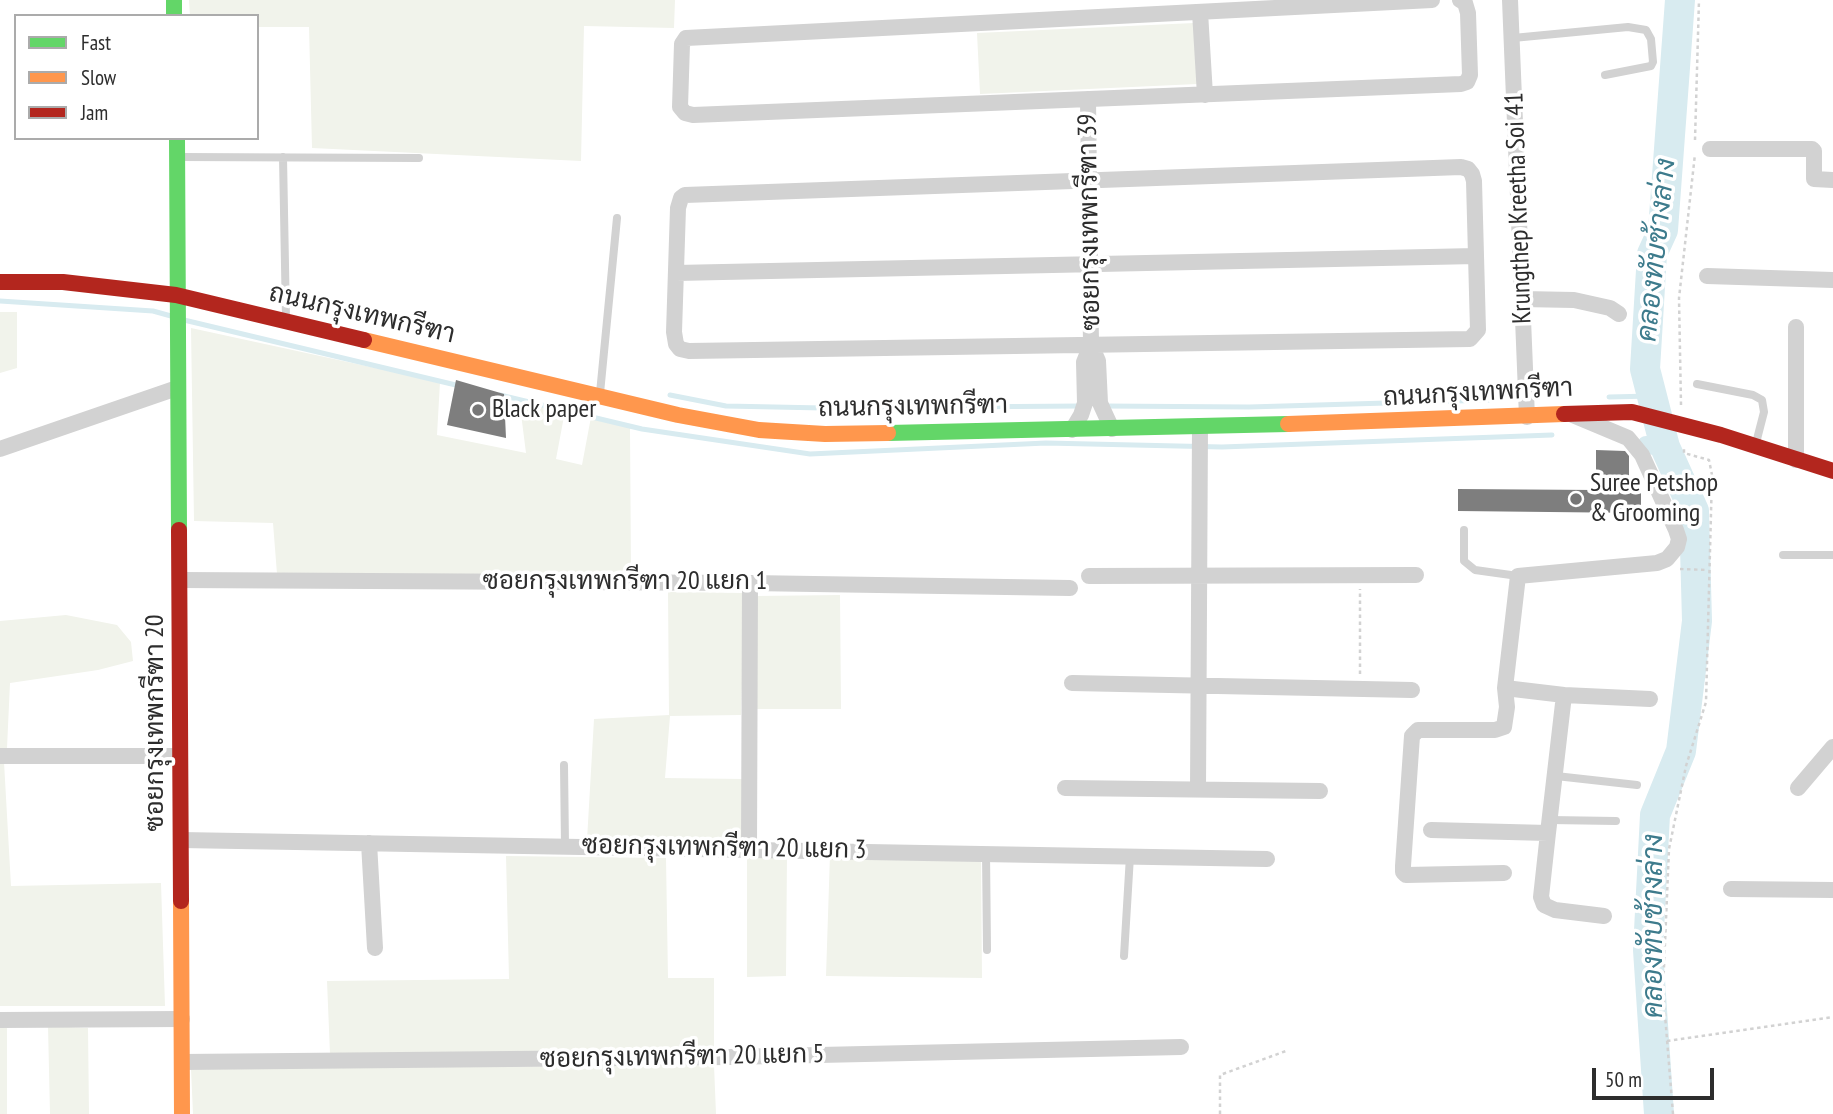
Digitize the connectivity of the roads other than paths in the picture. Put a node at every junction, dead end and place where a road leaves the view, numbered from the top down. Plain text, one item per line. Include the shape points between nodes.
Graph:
1 (1085, 0) edge
2 (1432, 0) edge
3 (1460, 0) edge
4 (1510, 0) edge
5 (1200, 12) junction
6 (1086, 18) junction
7 (1513, 38) junction
8 (1605, 75) dead end
9 (1205, 95) junction
10 (1088, 99) junction
11 (177, 140) edge
12 (1703, 151) road end
13 (177, 157) junction
14 (283, 158) junction
15 (419, 158) dead end
16 (1833, 180) edge
17 (1089, 181) junction
18 (617, 218) dead end
19 (1476, 256) junction
20 (1090, 264) junction
21 (676, 273) junction
22 (1707, 276) dead end
23 (1833, 280) edge
24 (0, 282) edge
25 (1522, 299) junction
26 (176, 303) junction
27 (1619, 314) dead end
28 (286, 321) junction
29 (1796, 327) dead end
30 (1091, 345) junction
31 (1697, 384) dead end
32 (177, 388) junction
33 (600, 396) junction
34 (1568, 413) junction
35 (1527, 417) junction
36 (1112, 429) junction
37 (1072, 430) junction
38 (1200, 433) junction
39 (1756, 446) junction
40 (0, 449) edge
41 (1796, 460) junction
42 (1833, 471) edge
43 (1464, 530) dead end
44 (1783, 555) dead end
45 (1833, 555) edge
46 (1416, 575) dead end
47 (1088, 576) dead end
48 (1199, 576) junction
49 (1518, 576) junction
50 (180, 580) junction
51 (750, 583) junction
52 (1070, 588) dead end
53 (1072, 683) dead end
54 (1198, 685) junction
55 (1506, 688) junction
56 (1412, 690) dead end
57 (1564, 695) junction
58 (1650, 699) dead end
59 (1833, 747) edge
60 (0, 756) edge
61 (180, 756) junction
62 (564, 765) dead end
63 (1556, 776) junction
64 (1637, 785) dead end
65 (1065, 788) dead end
66 (1198, 789) junction
67 (1798, 789) dead end
68 (1320, 791) dead end
69 (1616, 821) dead end
70 (1549, 826) junction
71 (1431, 830) dead end
72 (181, 840) junction
73 (369, 843) junction
74 (565, 845) junction
75 (749, 848) junction
76 (986, 852) junction
77 (1130, 856) junction
78 (1267, 859) dead end
79 (1504, 873) dead end
80 (1731, 889) dead end
81 (1833, 890) edge
82 (1604, 916) dead end
83 (375, 948) dead end
84 (987, 950) dead end
85 (1124, 956) dead end
86 (182, 1019) junction
87 (0, 1020) edge
88 (1181, 1047) dead end
89 (182, 1062) junction
90 (182, 1114) edge

1 - 6 street
2 - 5 street
3 - 9 street via 1468,13 1467,82
4 - 7 street, Krungthep Kreetha Soi 41
5 - 6 street
5 - 9 street
6 - 10 street via 685,38 681,44 680,107 693,115
7 - 8 lane via 1628,27 1646,30 1651,39 1651,66
7 - 25 street, Krungthep Kreetha Soi 41
9 - 10 street
10 - 17 street, ซอยกรุงเทพกรีฑา 39
11 - 13 main road, ซอยกรุงเทพกรีฑา 20
12 - 16 street via 1812,149 1814,179
13 - 14 lane
13 - 26 main road, ซอยกรุงเทพกรีฑา 20
14 - 15 lane
14 - 28 lane
17 - 19 street via 1461,167 1468,169 1474,181
17 - 20 street, ซอยกรุงเทพกรีฑา 39
17 - 21 street via 685,195 678,208
18 - 33 lane
19 - 20 street
19 - 30 street via 1478,330 1470,339
20 - 21 street
20 - 30 street, ซอยกรุงเทพกรีฑา 39
21 - 30 street via 676,344 690,351
22 - 23 street
24 - 26 main road, ถนนกรุงเทพกรีฑา via 63,282
25 - 27 street via 1574,300
25 - 35 street, Krungthep Kreetha Soi 41
26 - 28 main road, ถนนกรุงเทพกรีฑา
26 - 32 main road, ซอยกรุงเทพกรีฑา 20
28 - 33 main road, ถนนกรุงเทพกรีฑา
29 - 41 street
30 - 36 street, ซอยกรุงเทพกรีฑา 39 via 1098,361 1100,402
30 - 37 street, ซอยกรุงเทพกรีฑา 39 via 1084,362 1085,403
31 - 39 lane via 1762,400 1765,412
32 - 40 street
32 - 50 main road, ซอยกรุงเทพกรีฑา 20
33 - 37 main road, ถนนกรุงเทพกรีฑา via 720,424 791,432
34 - 35 main road, ถนนกรุงเทพกรีฑา
34 - 39 main road, ถนนกรุงเทพกรีฑา via 1632,412
34 - 49 street via 1628,438 1642,455 1676,530 1677,547 1657,563
35 - 38 main road, ถนนกรุงเทพกรีฑา
36 - 37 main road, ถนนกรุงเทพกรีฑา
36 - 38 main road, ถนนกรุงเทพกรีฑา
38 - 48 street
39 - 41 main road, ถนนกรุงเทพกรีฑา
41 - 42 main road, ถนนกรุงเทพกรีฑา
43 - 49 lane via 1464,561 1475,570
44 - 45 lane
46 - 48 street
47 - 48 street
48 - 54 street
49 - 55 street
50 - 51 street, ซอยกรุงเทพกรีฑา 20 แยก 1
50 - 61 main road, ซอยกรุงเทพกรีฑา 20
51 - 52 street, ซอยกรุงเทพกรีฑา 20 แยก 1
51 - 75 street
53 - 54 street
54 - 56 street
54 - 66 street
55 - 57 street
55 - 79 street via 1504,727 1418,730 1412,736 1403,866 1406,875
57 - 58 street
57 - 63 street
59 - 67 street
60 - 61 street
61 - 72 main road, ซอยกรุงเทพกรีฑา 20
62 - 74 lane
63 - 64 lane
63 - 70 street
65 - 66 street
66 - 68 street
69 - 70 lane
70 - 71 street
70 - 82 street via 1544,905
72 - 73 street, ซอยกรุงเทพกรีฑา 20 แยก 3
72 - 86 main road, ซอยกรุงเทพกรีฑา 20
73 - 74 street, ซอยกรุงเทพกรีฑา 20 แยก 3
73 - 83 street
74 - 75 street, ซอยกรุงเทพกรีฑา 20 แยก 3
75 - 76 street, ซอยกรุงเทพกรีฑา 20 แยก 3
76 - 77 street, ซอยกรุงเทพกรีฑา 20 แยก 3
76 - 84 lane
77 - 78 street, ซอยกรุงเทพกรีฑา 20 แยก 3
77 - 85 lane
80 - 81 street
86 - 87 street
86 - 89 main road, ซอยกรุงเทพกรีฑา 20
88 - 89 street, ซอยกรุงเทพกรีฑา 20 แยก 5
89 - 90 main road, ซอยกรุงเทพกรีฑา 20

